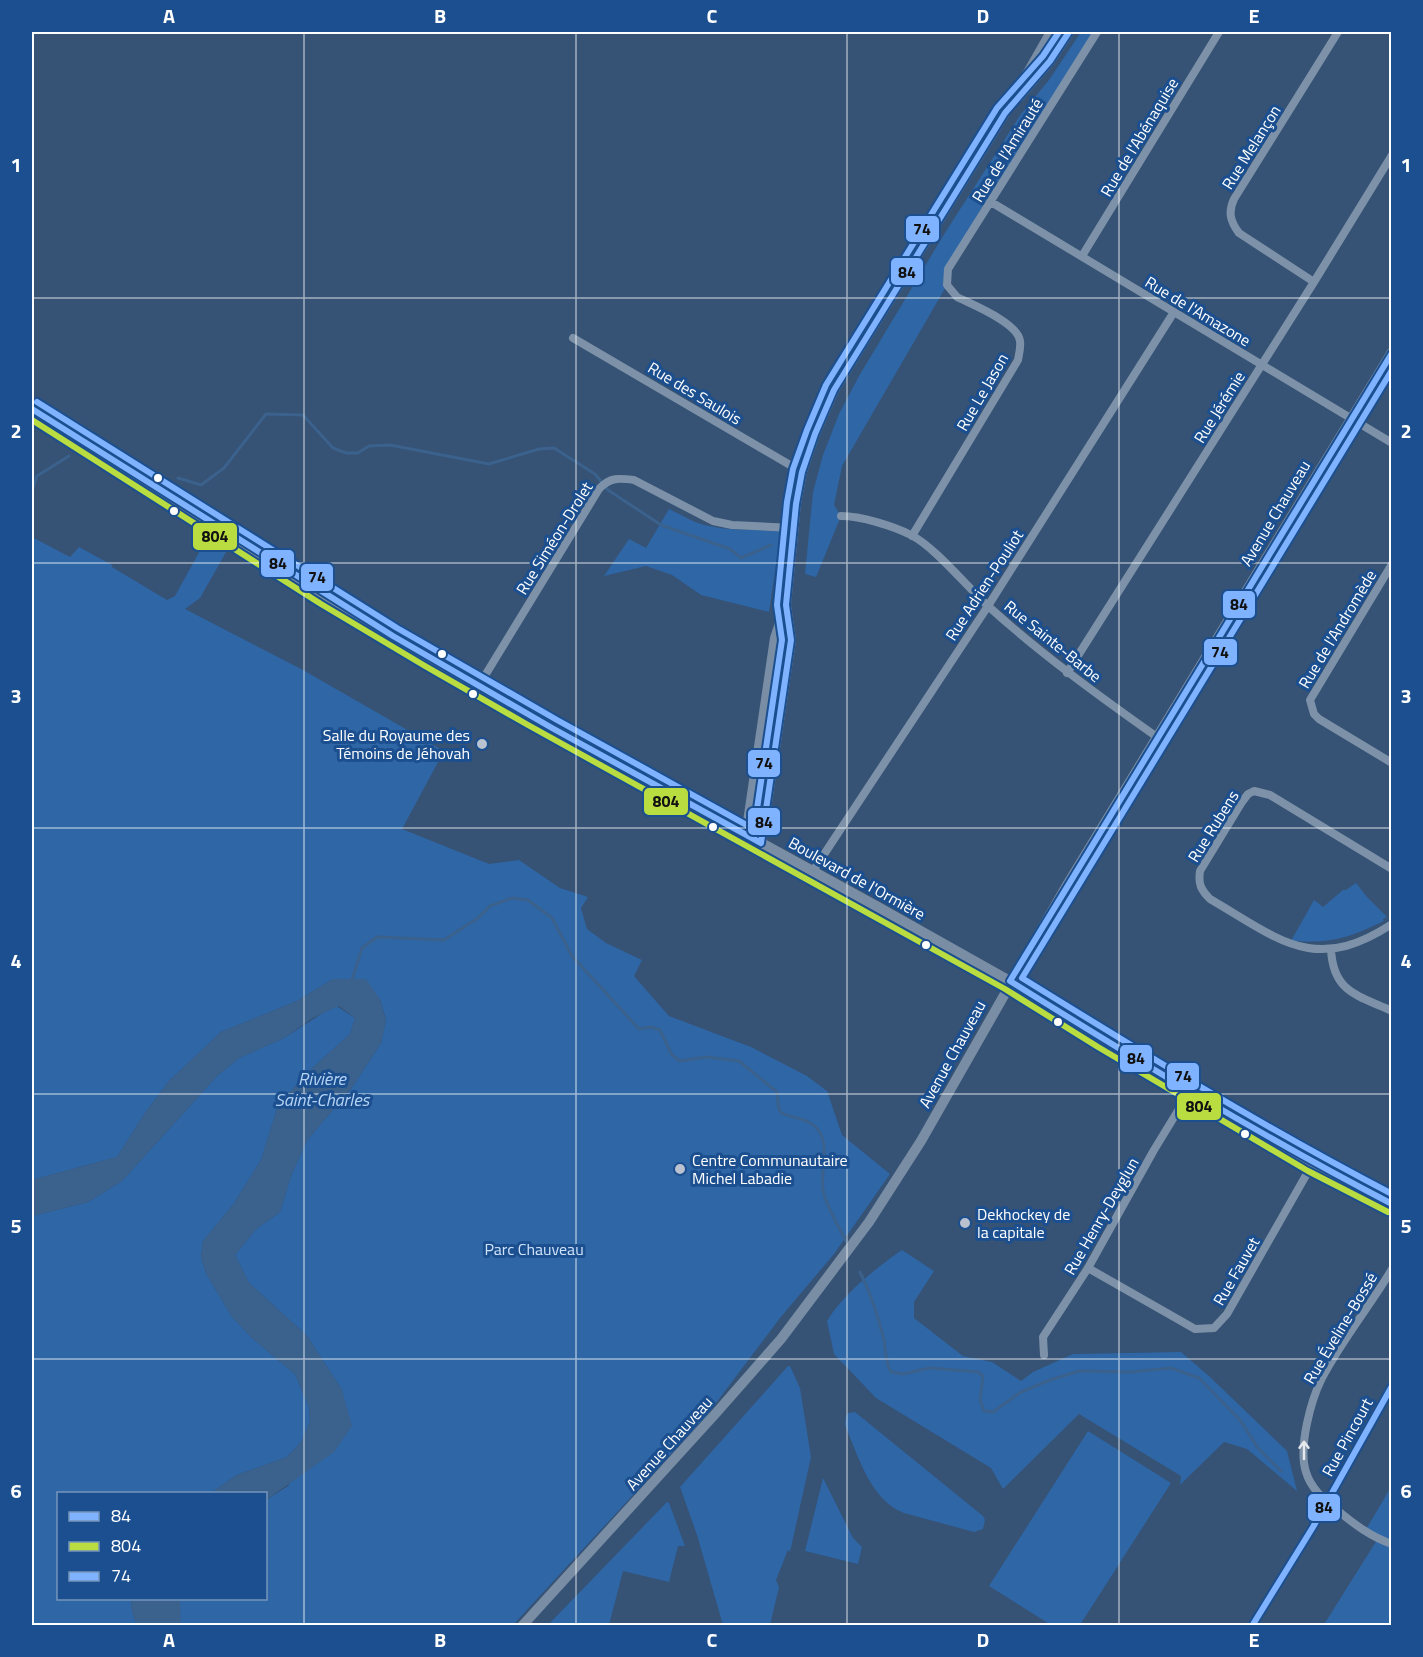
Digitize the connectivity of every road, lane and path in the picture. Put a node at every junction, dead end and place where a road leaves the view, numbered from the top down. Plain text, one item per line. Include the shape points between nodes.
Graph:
1 (1051, 32) edge
2 (1069, 32) edge
3 (1097, 32) edge
4 (1219, 32) edge
5 (1334, 33) edge
6 (1005, 113) junction
7 (1392, 155) edge
8 (991, 202) junction
9 (1082, 256) junction
10 (1314, 282) junction
11 (947, 285) joint
12 (1174, 312) junction
13 (573, 338) dead end
14 (1392, 352) edge
15 (1262, 364) junction
16 (32, 409) edge
17 (1350, 417) junction
18 (1392, 443) edge
19 (802, 472) junction
20 (841, 516) dead end
21 (793, 528) junction
22 (912, 536) junction
23 (1392, 564) edge
24 (786, 605) junction
25 (988, 606) junction
26 (1067, 673) junction
27 (478, 687) junction
28 (1157, 737) junction
29 (1392, 763) edge
30 (746, 835) junction
31 (761, 843) junction
32 (1392, 869) edge
33 (813, 871) junction
34 (1392, 924) edge
35 (1331, 949) junction
36 (1010, 981) junction
37 (1392, 1011) edge
38 (1191, 1092) junction
39 (1313, 1162) junction
40 (1392, 1204) edge
41 (1088, 1268) junction
42 (1392, 1269) edge
43 (1044, 1355) dead end
44 (1392, 1385) edge
45 (1326, 1501) junction
46 (1392, 1544) edge
47 (522, 1626) edge
48 (1251, 1626) edge

1 - 6 main road
2 - 6 main road via 1050,61
3 - 8 street, Rue de l'Amirauté
4 - 9 street, Rue de l'Abénaquise
5 - 10 street, Rue Melançon via 1230,208 1239,233
6 - 19 main road via 834,390
7 - 10 street, Rue Jérémie
8 - 9 street, Rue de l'Amazone
8 - 11 street, Rue de l'Amirauté via 948,269
9 - 12 street, Rue de l'Amazone
10 - 15 street, Rue Jérémie
11 - 22 street, Rue Le Jason via 957,297 1010,325 1021,341 1020,352
12 - 15 street, Rue de l'Amazone
12 - 25 street, Rue Adrien-Pouliot
13 - 19 street, Rue des Saulois
14 - 17 main road, Avenue Chauveau
15 - 17 street, Rue de l'Amazone
15 - 26 street, Rue Jérémie
16 - 27 main road, Boulevard de l'Ormière via 326,596
17 - 18 street, Rue de l'Amazone
17 - 28 main road, Avenue Chauveau
19 - 21 main road
20 - 22 street, Rue Sainte-Barbe via 877,523
21 - 24 main road
21 - 27 street, Rue Siméon-Drolet via 713,521 634,480 607,481
22 - 25 street, Rue Sainte-Barbe
23 - 29 street, Rue de l'Andromède via 1310,700 1319,719
24 - 30 main road via 775,638
24 - 31 main road via 791,640
25 - 26 street, Rue Sainte-Barbe
25 - 33 street, Rue Adrien-Pouliot
26 - 28 street, Rue Sainte-Barbe
27 - 30 main road, Boulevard de l'Ormière
28 - 36 main road, Avenue Chauveau
30 - 31 main road, Boulevard de l'Ormière
31 - 33 main road, Boulevard de l'Ormière
32 - 35 street, Rue Rubens via 1270,795 1254,791 1248,794 1200,871 1203,892 1278,938 1312,950
33 - 36 main road, Boulevard de l'Ormière
34 - 35 street via 1368,938
35 - 37 street via 1334,974 1340,983
36 - 38 main road, Boulevard de l'Ormière
36 - 47 main road, Avenue Chauveau via 896,1182 835,1268 781,1339
38 - 39 main road, Boulevard de l'Ormière
38 - 41 street, Rue Henry-Deyglun
39 - 40 main road, Boulevard de l'Ormière
39 - 41 street, Rue Fauvet via 1227,1314 1214,1329 1195,1329
41 - 43 street, Rue Henry-Deyglun via 1043,1337
45 -> 42 street, Rue Éveline-Bossé via 1312,1487 1305,1470 1304,1443 1310,1411 1322,1379
44 - 45 street, Rue Pincourt
45 - 46 street, Rue Éveline-Bossé via 1377,1539
45 - 48 street, Rue Pincourt

